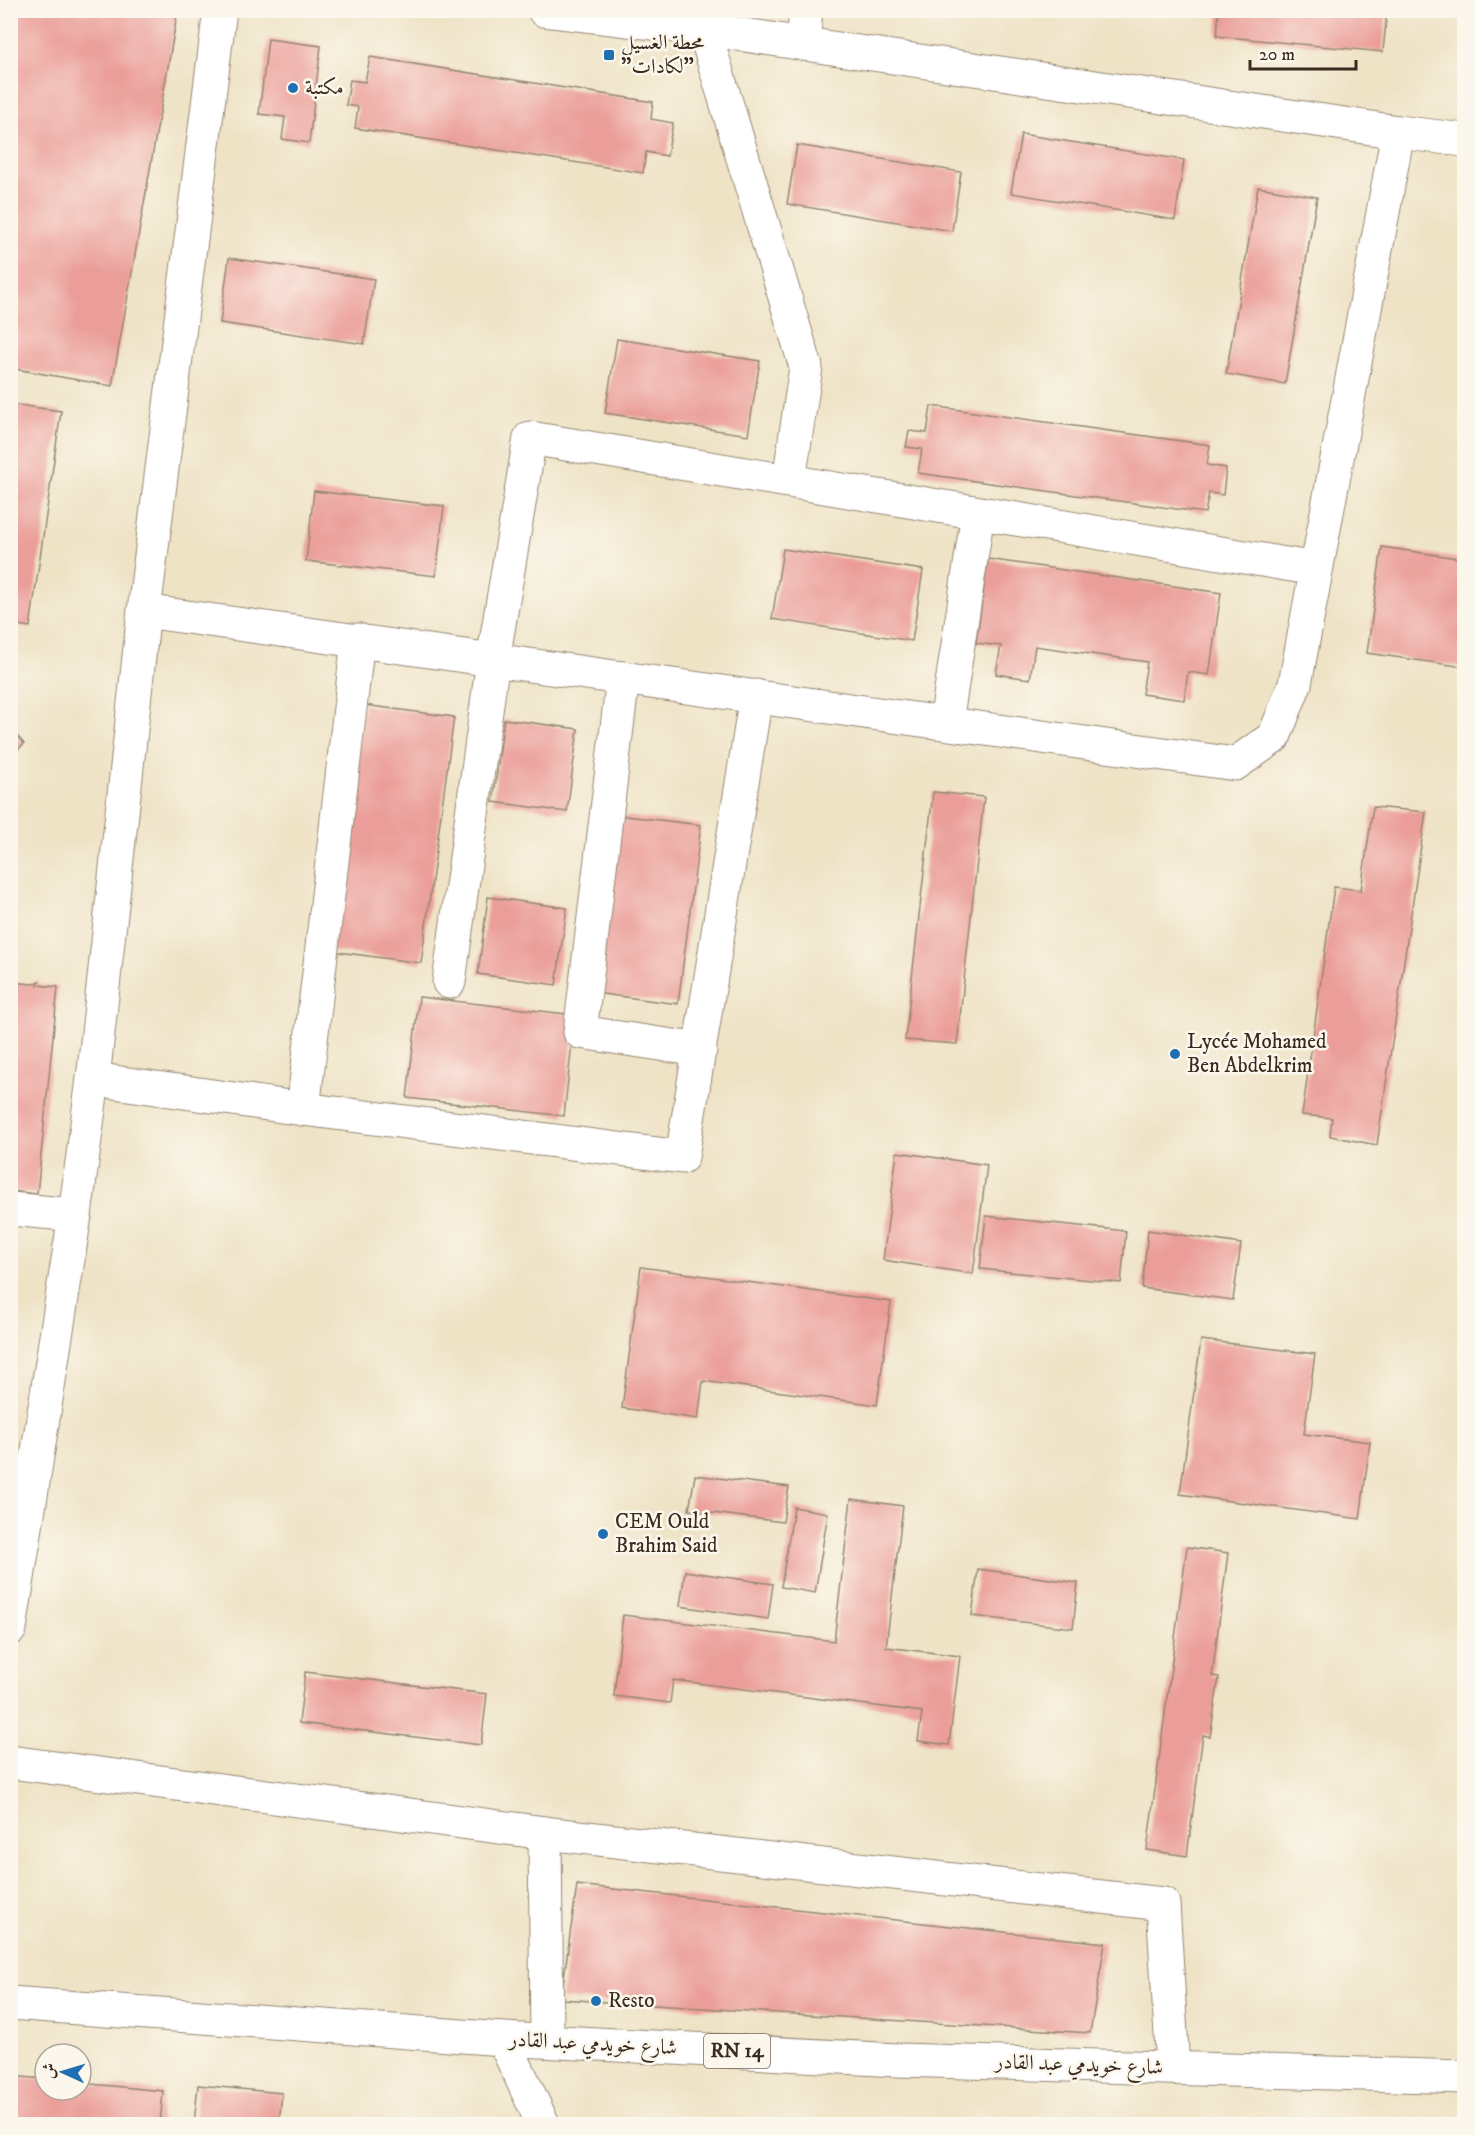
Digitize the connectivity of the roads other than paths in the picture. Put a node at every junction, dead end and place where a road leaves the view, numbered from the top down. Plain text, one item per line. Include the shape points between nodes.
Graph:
1 (220, 10) edge
2 (544, 10) edge
3 (806, 10) edge
4 (704, 29) junction
5 (802, 44) junction
6 (1398, 132) junction
7 (1464, 140) edge
8 (789, 480) junction
9 (978, 513) junction
10 (1316, 569) junction
11 (144, 611) junction
12 (358, 640) junction
13 (493, 660) junction
14 (623, 678) junction
15 (756, 696) junction
16 (946, 723) junction
17 (449, 982) dead end
18 (700, 1050) junction
19 (93, 1080) junction
20 (303, 1109) junction
21 (10, 1209) edge
22 (75, 1215) junction
23 (10, 1629) edge
24 (10, 1762) edge
25 (545, 1833) junction
26 (10, 2003) edge
27 (503, 2039) junction
28 (547, 2041) junction
29 (1173, 2068) junction
30 (1464, 2077) edge
31 (543, 2124) edge

1 - 11 street
2 - 4 street
3 - 5 street
4 - 5 street
4 - 8 street via 806,367
5 - 6 street
6 - 7 street
6 - 10 street
8 - 9 street
8 - 13 street via 530,438
9 - 10 street
9 - 16 street
10 - 16 street via 1295,684 1274,737 1235,764
11 - 12 street
11 - 19 street
12 - 13 street
12 - 20 street
13 - 14 street
13 - 17 street
14 - 15 street
14 - 18 street via 580,1032
15 - 16 street
15 - 18 street
18 - 20 street via 682,1157
19 - 20 street
19 - 22 street
21 - 22 street
22 - 23 street
24 - 25 street
25 - 28 street
25 - 29 street via 1163,1904
26 - 27 street, شارع خويدمي عبد القادر / RN 14
27 - 28 street, شارع خويدمي عبد القادر / RN 14
27 - 31 street
28 - 29 street, شارع خويدمي عبد القادر / RN 14 via 898,2060
29 - 30 street, شارع خويدمي عبد القادر / RN 14

